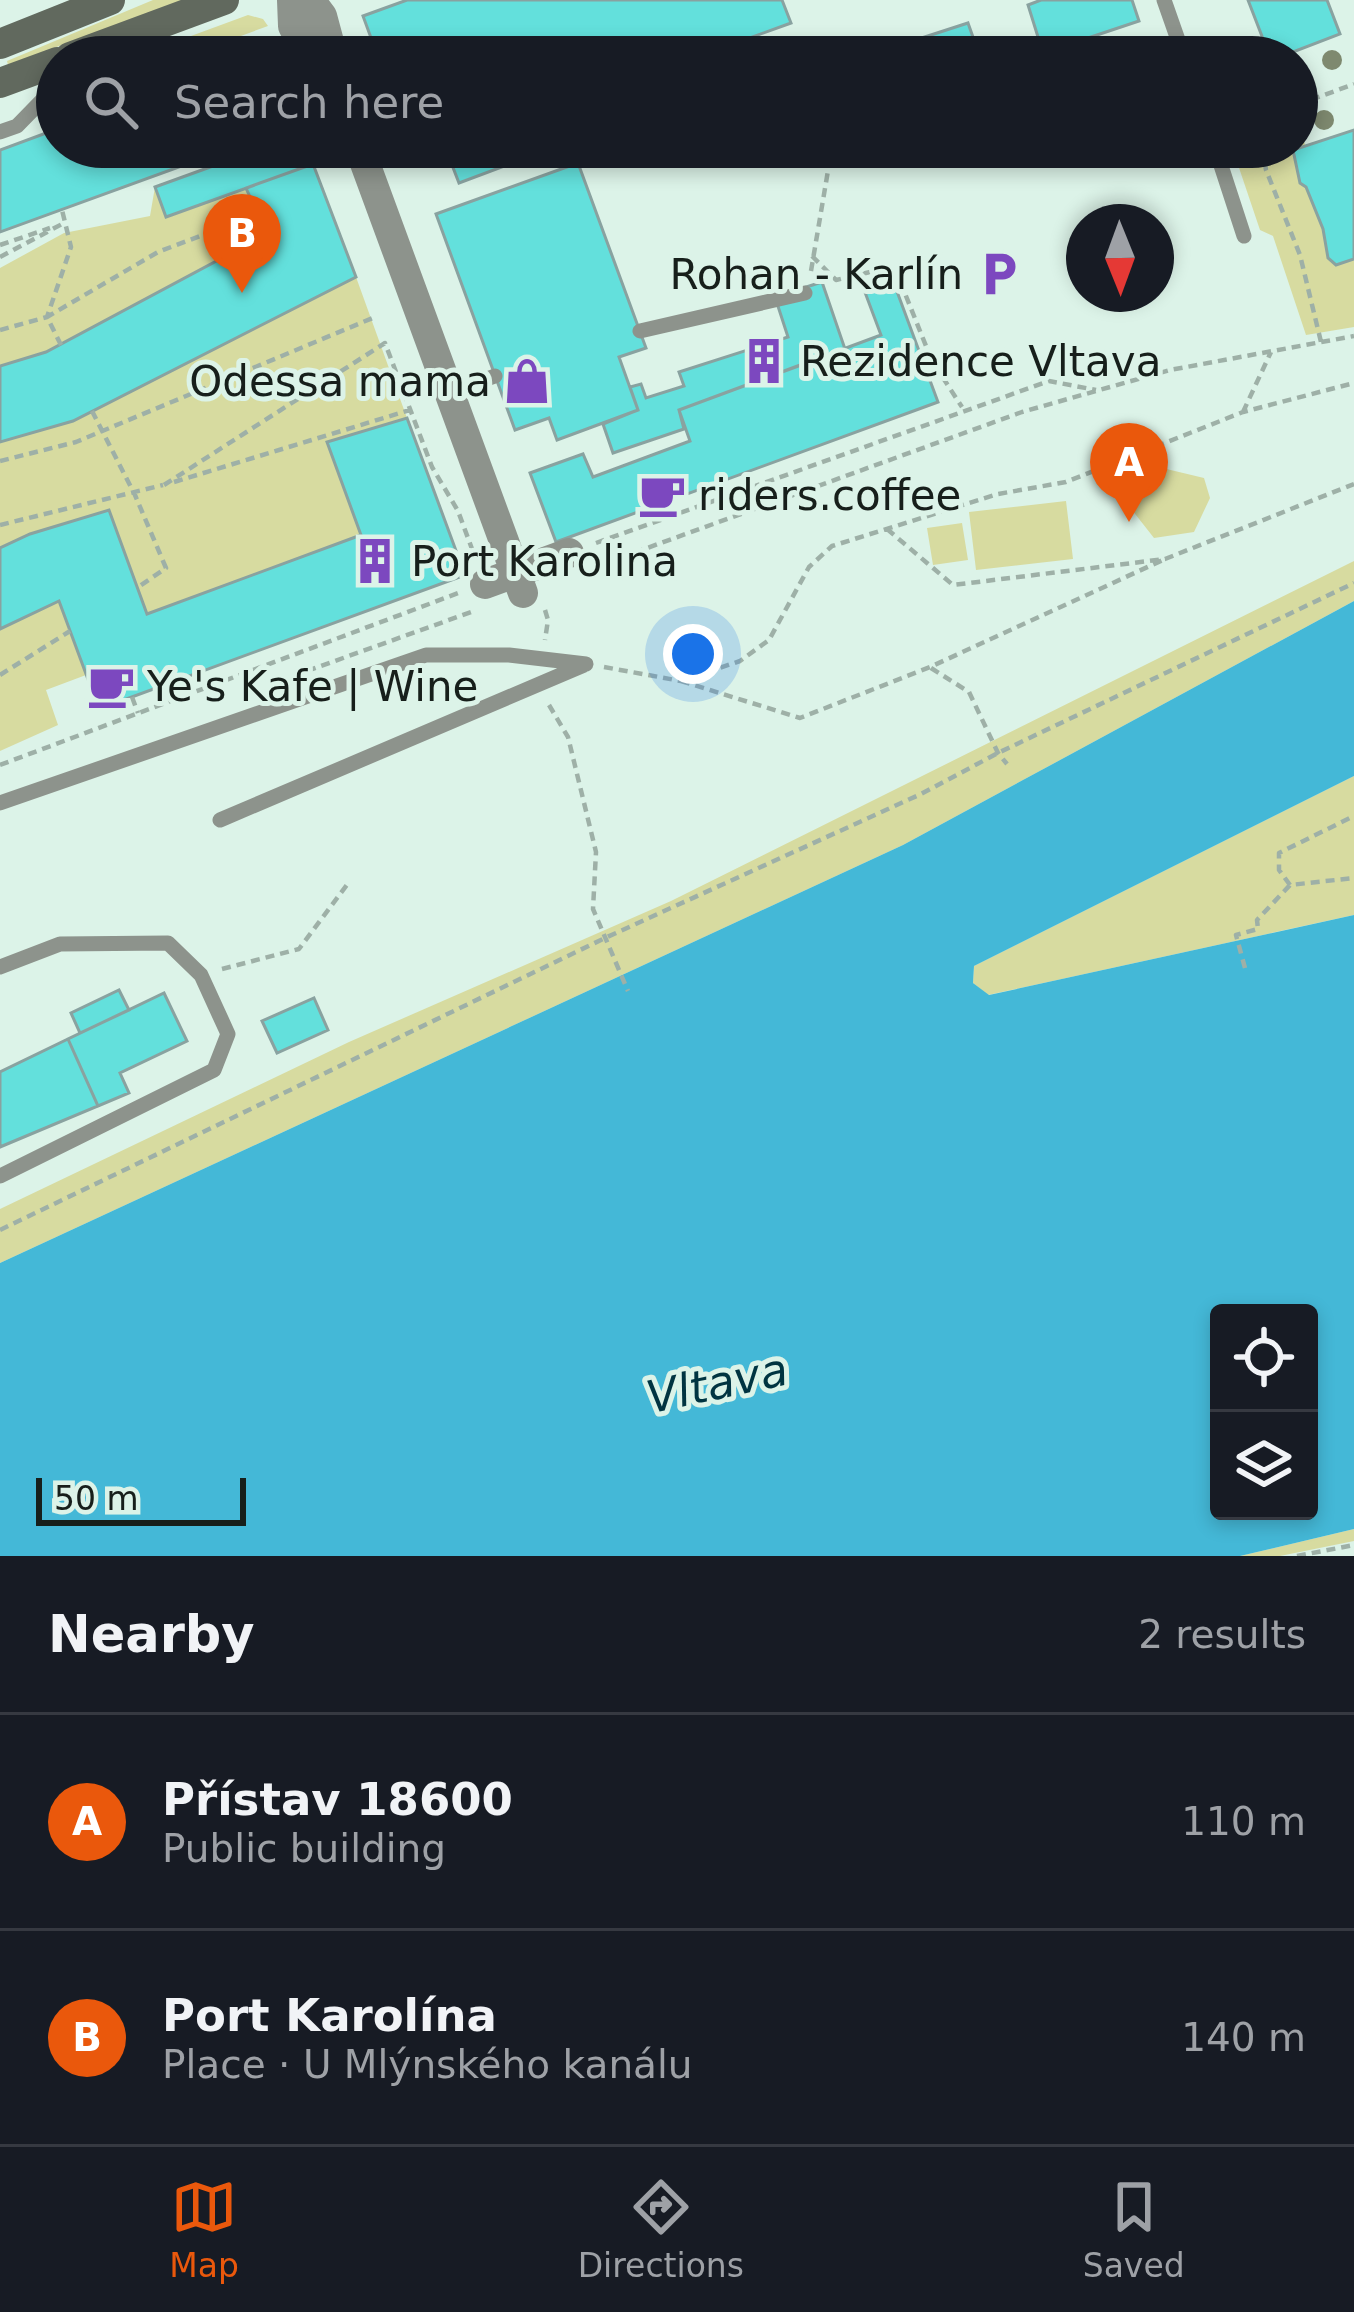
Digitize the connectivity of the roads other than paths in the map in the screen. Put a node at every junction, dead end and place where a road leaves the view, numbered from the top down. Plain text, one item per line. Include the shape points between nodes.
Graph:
1 (110, 0) edge
2 (224, 0) edge
3 (292, 0) edge
4 (310, 0) edge
5 (1165, 0) edge
6 (130, 36) edge
7 (298, 36) edge
8 (327, 36) edge
9 (1177, 36) edge
10 (0, 44) edge
11 (36, 70) edge
12 (0, 83) edge
13 (36, 107) edge
14 (0, 132) edge
15 (367, 168) edge
16 (1222, 168) edge
17 (1244, 236) dead end
18 (808, 284) road end
19 (640, 331) dead end
20 (495, 376) dead end
21 (450, 392) junction
22 (569, 554) road end
23 (519, 583) junction
24 (485, 584) road end
25 (0, 803) edge
26 (220, 820) dead end
27 (0, 967) edge
28 (0, 1176) edge

1 - 10 main road
2 - 6 main road
3 - 7 street
4 - 8 street
5 - 9 lane
11 - 12 main road
13 - 14 lane
15 - 21 street
16 - 17 lane
18 - 19 lane
20 - 21 lane
21 - 23 street
22 - 23 street
23 - 24 street
25 - 26 lane via 426,655 586,664
27 - 28 lane via 60,944 168,943 201,975 228,1034 214,1070

